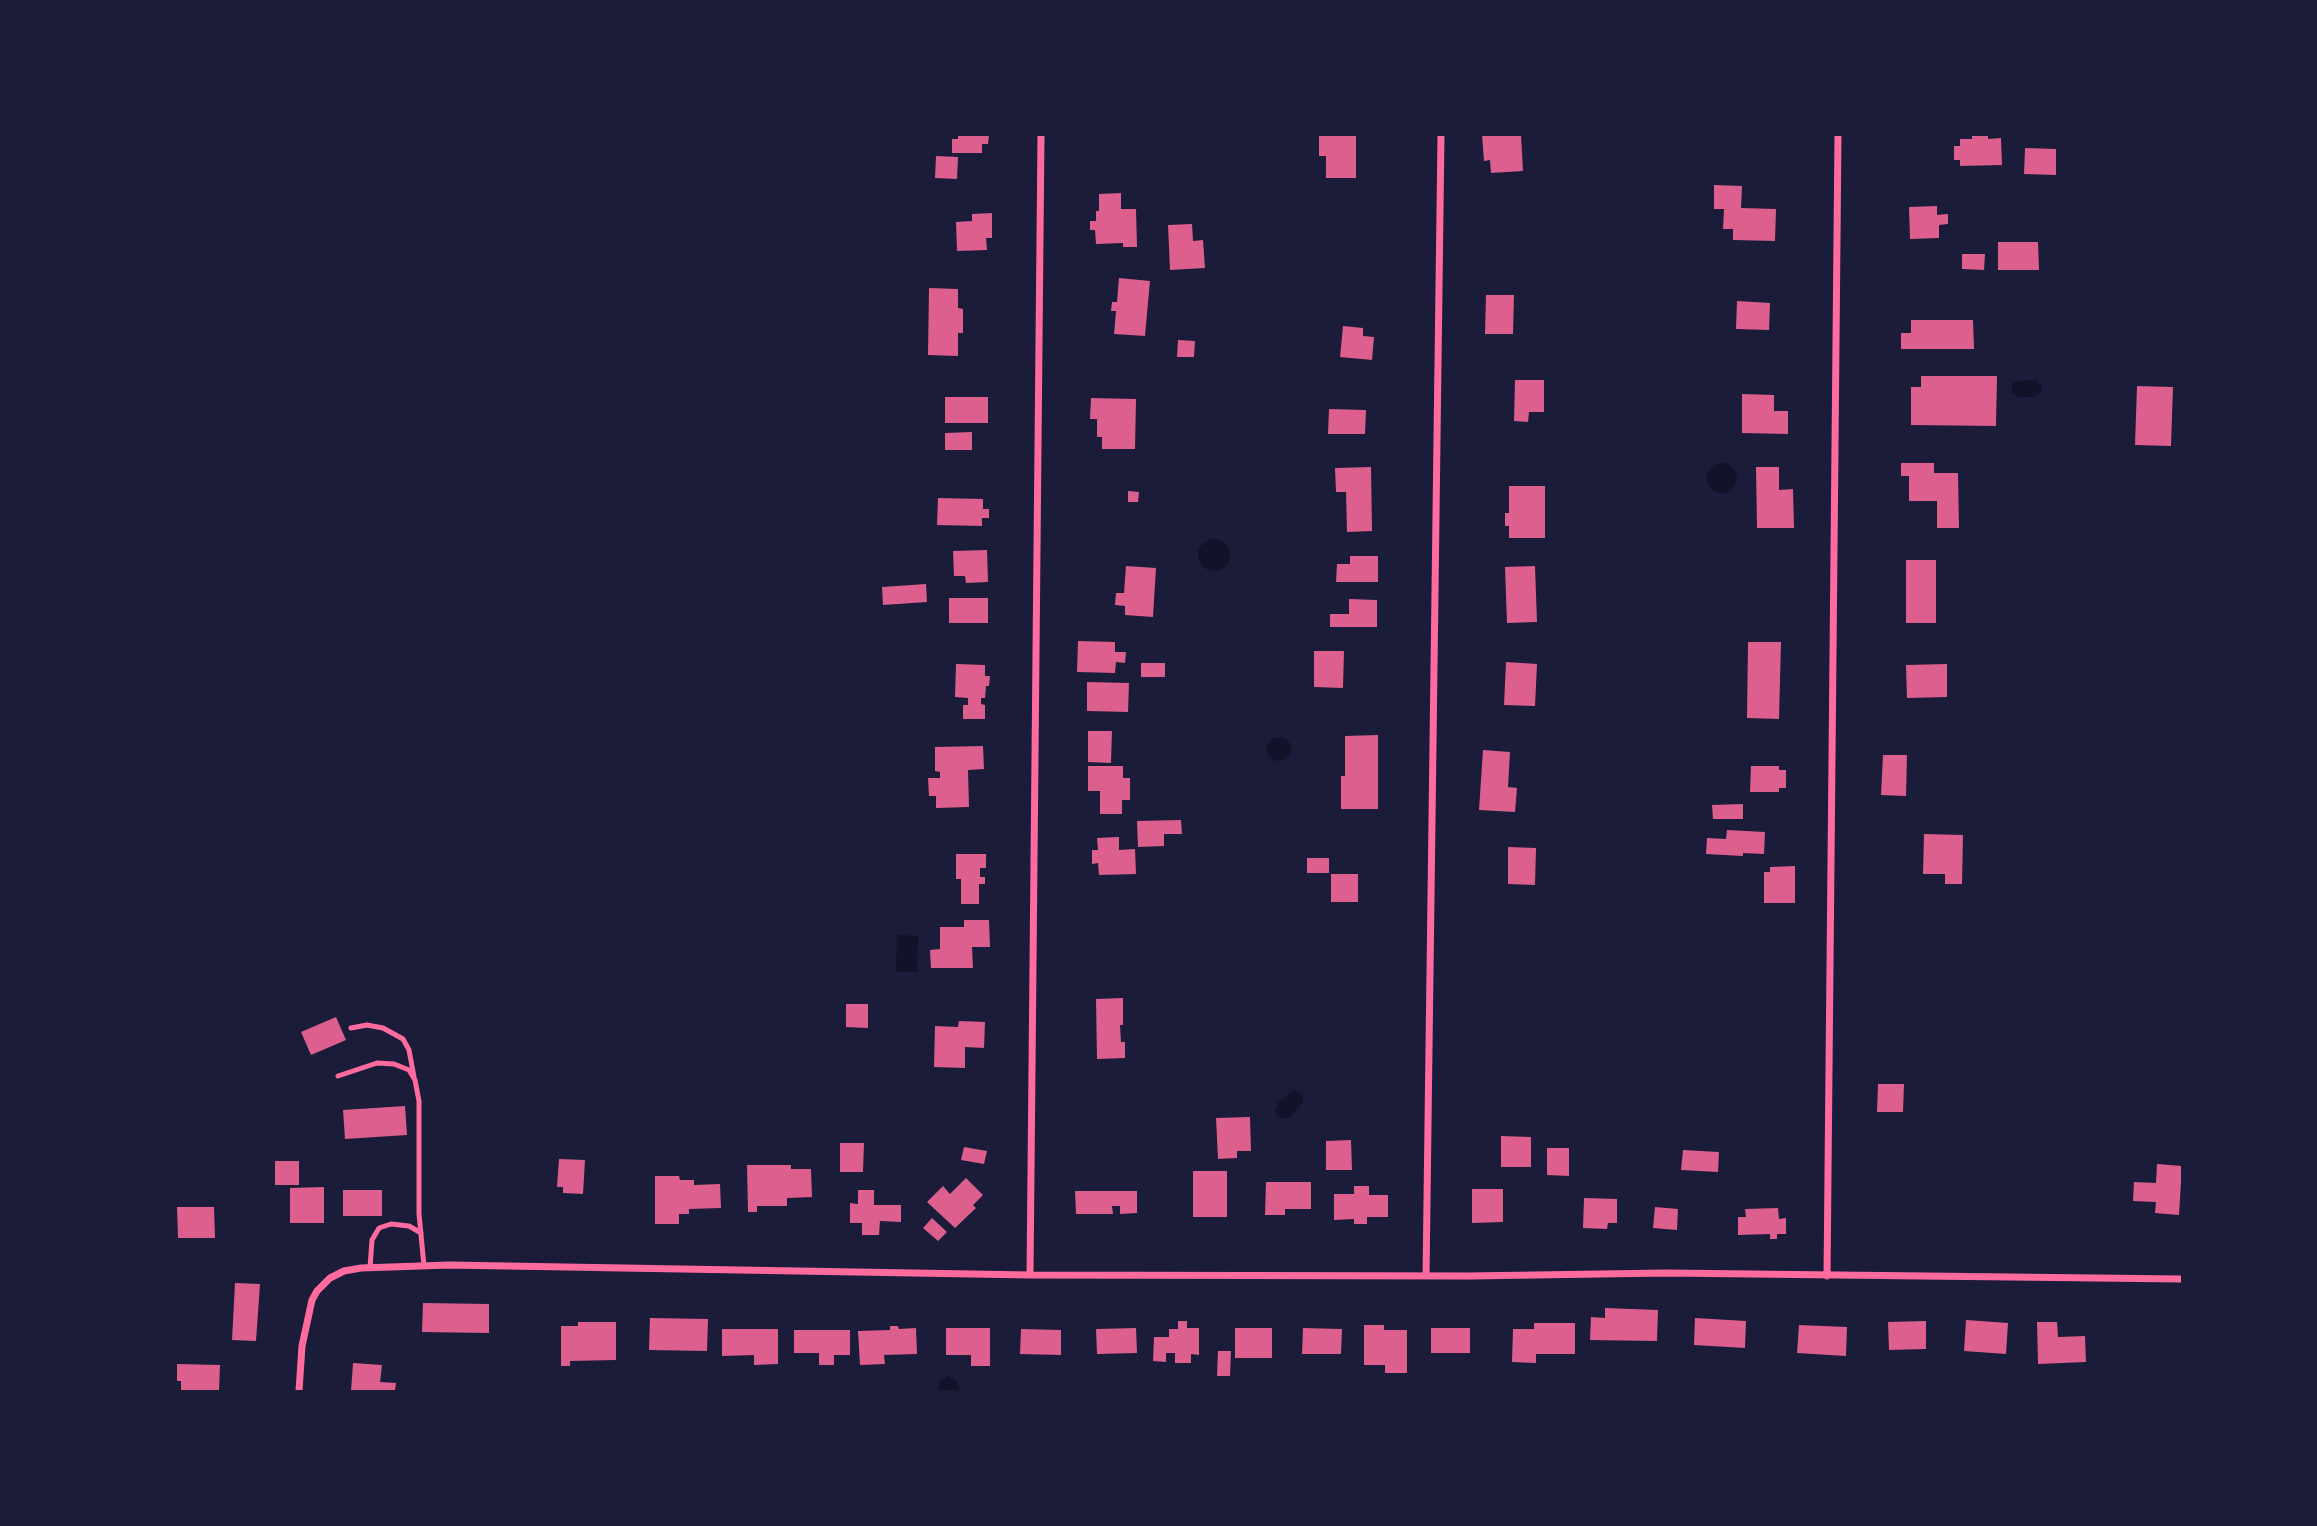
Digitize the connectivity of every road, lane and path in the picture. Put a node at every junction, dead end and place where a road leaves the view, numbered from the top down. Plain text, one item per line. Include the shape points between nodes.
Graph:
1 (1041, 135) edge
2 (1441, 135) edge
3 (1838, 135) edge
4 (351, 1028) dead end
5 (338, 1076) dead end
6 (415, 1080) junction
7 (421, 1233) junction
8 (424, 1266) junction
9 (370, 1268) junction
10 (1030, 1275) junction
11 (1426, 1276) junction
12 (1826, 1276) junction
13 (2182, 1279) edge
14 (299, 1391) edge

1 - 10 street
2 - 11 street
3 - 12 street
4 - 6 lane via 383,1028 403,1039 410,1050
5 - 6 lane via 377,1063 409,1070
6 - 7 lane
7 - 8 lane
7 - 9 lane via 409,1226 379,1228 372,1240
8 - 9 street
8 - 10 street
9 - 14 street via 344,1271 317,1291 307,1312
10 - 11 street
11 - 12 street
12 - 13 street

